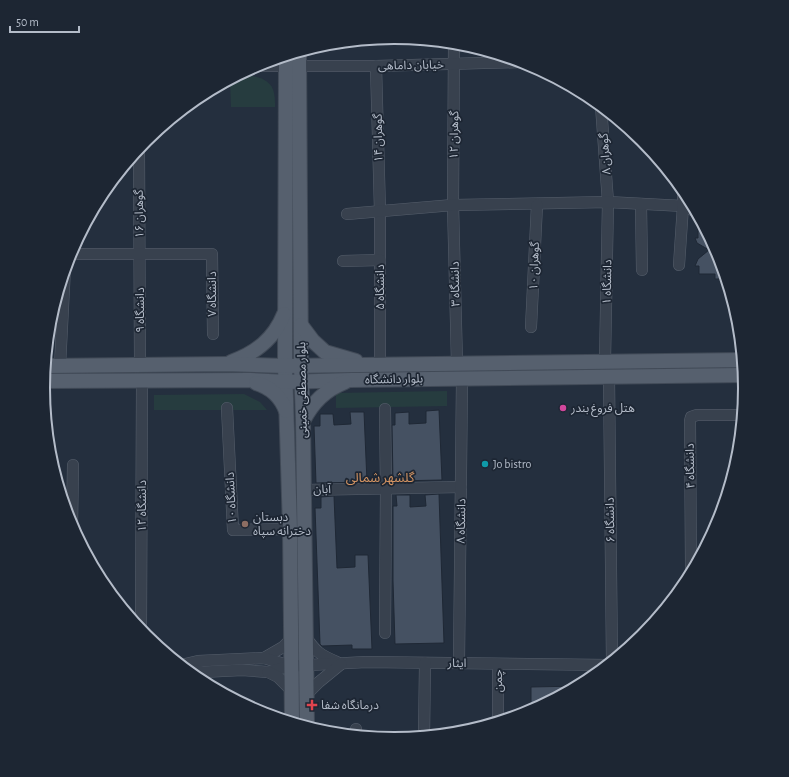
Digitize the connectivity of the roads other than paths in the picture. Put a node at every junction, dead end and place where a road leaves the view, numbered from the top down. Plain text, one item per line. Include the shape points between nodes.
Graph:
1 (454, 50) edge
2 (506, 62) edge
3 (291, 63) edge
4 (279, 64) edge
5 (455, 64) junction
6 (376, 66) junction
7 (602, 113) edge
8 (139, 157) edge
9 (683, 200) edge
10 (608, 202) junction
11 (641, 204) junction
12 (453, 205) junction
13 (536, 205) junction
14 (683, 206) junction
15 (688, 208) edge
16 (380, 211) junction
17 (347, 214) dead end
18 (77, 254) edge
19 (140, 254) junction
20 (343, 260) dead end
21 (380, 260) junction
22 (679, 265) dead end
23 (642, 270) dead end
24 (65, 290) edge
25 (286, 310) junction
26 (301, 325) junction
27 (531, 327) dead end
28 (213, 334) dead end
29 (737, 360) edge
30 (605, 362) junction
31 (456, 363) junction
32 (226, 364) junction
33 (375, 364) junction
34 (140, 365) junction
35 (51, 366) edge
36 (60, 366) junction
37 (285, 366) junction
38 (301, 366) junction
39 (738, 375) edge
40 (609, 377) junction
41 (462, 378) junction
42 (238, 380) junction
43 (350, 380) junction
44 (50, 381) edge
45 (142, 381) junction
46 (301, 381) junction
47 (286, 382) junction
48 (227, 408) dead end
49 (384, 409) dead end
50 (288, 414) junction
51 (738, 416) edge
52 (303, 422) junction
53 (73, 465) dead end
54 (461, 487) junction
55 (386, 488) junction
56 (304, 490) junction
57 (72, 510) edge
58 (290, 529) junction
59 (691, 564) edge
60 (141, 622) edge
61 (384, 633) dead end
62 (305, 636) junction
63 (291, 639) junction
64 (612, 656) edge
65 (264, 658) junction
66 (424, 663) junction
67 (459, 663) junction
68 (188, 664) edge
69 (342, 664) junction
70 (498, 664) junction
71 (600, 665) edge
72 (291, 666) junction
73 (306, 666) junction
74 (198, 671) edge
75 (268, 672) junction
76 (291, 690) junction
77 (306, 695) junction
78 (292, 717) edge
79 (498, 717) edge
80 (307, 721) edge
81 (424, 731) edge

1 - 5 street, گوهران ۱۲
2 - 5 street, خیابان داماهی
3 - 4 street, خیابان داماهی
3 - 6 street, خیابان داماهی
3 - 25 main road, بلوار مصطفی خمینی
3 - 26 main road, بلوار مصطفی خمینی
5 - 6 street, خیابان داماهی
5 - 12 street, گوهران ۱۲
6 - 16 street, گوهران ۱۴
7 - 10 street, گوهران ۸
8 - 19 street, گوهران ۱۶
9 - 14 street
10 - 11 street
10 - 13 street
10 - 30 street, دانشگاه ۱
11 - 14 street
11 - 23 street
12 - 13 street
12 - 16 street
12 - 31 street, دانشگاه ۳
13 - 27 street, گوهران ۱۰
14 - 15 street
14 - 22 street
16 - 17 street
16 - 21 street, دانشگاه ۵
18 - 19 street
19 - 28 street, دانشگاه ۷ via 212,254
19 - 34 street, دانشگاه ۹
20 - 21 street
21 - 33 street, دانشگاه ۵
24 - 36 street
25 - 32 main road via 274,334 266,342
25 - 37 main road, بلوار مصطفی خمینی
26 - 33 main road via 325,352
26 - 38 main road, بلوار مصطفی خمینی
29 - 30 main road, بلوار دانشگاه
30 - 31 main road, بلوار دانشگاه
31 - 33 main road, بلوار دانشگاه
32 - 34 main road, بلوار دانشگاه
32 - 37 main road, بلوار دانشگاه
33 - 38 main road, بلوار دانشگاه
34 - 36 main road, بلوار دانشگاه
35 - 36 main road, بلوار دانشگاه
37 - 38 main road, بلوار دانشگاه
37 - 47 main road, بلوار مصطفی خمینی
38 - 46 main road, بلوار مصطفی خمینی
39 - 40 main road, بلوار دانشگاه
40 - 41 main road, بلوار دانشگاه
40 - 64 street, دانشگاه ۶
41 - 43 main road, بلوار دانشگاه
41 - 54 street, دانشگاه ۸
42 - 45 main road, بلوار دانشگاه
42 - 47 main road, بلوار دانشگاه
42 - 50 main road via 270,389 278,396
43 - 46 main road, بلوار دانشگاه
43 - 52 main road via 322,394 310,407
44 - 45 main road, بلوار دانشگاه
45 - 60 street, دانشگاه ۱۲
46 - 47 main road, بلوار دانشگاه
46 - 52 main road, بلوار مصطفی خمینی
47 - 50 main road, بلوار مصطفی خمینی
48 - 58 street, دانشگاه ۱۰ via 233,530
49 - 55 street
50 - 58 main road, بلوار مصطفی خمینی
51 - 59 street, دانشگاه ۴ via 691,417
52 - 56 main road, بلوار مصطفی خمینی
53 - 57 street
54 - 55 street, آبان
54 - 67 street, دانشگاه ۸
55 - 56 street, آبان
55 - 61 street
56 - 62 main road, بلوار مصطفی خمینی
58 - 63 main road, بلوار مصطفی خمینی
62 - 69 street via 322,656
62 - 73 main road, بلوار مصطفی خمینی
63 - 65 street
63 - 72 main road, بلوار مصطفی خمینی
65 - 68 street via 198,661
65 - 72 street
66 - 67 street, ایثار
66 - 69 street, ایثار
66 - 81 street
67 - 70 street, ایثار
69 - 73 street, ایثار
69 - 77 street
70 - 71 street, ایثار
70 - 79 street, چمن
72 - 73 street, ایثار
72 - 75 street
72 - 76 main road, بلوار مصطفی خمینی
73 - 77 main road, بلوار مصطفی خمینی
74 - 75 street
75 - 76 street
76 - 78 main road, بلوار مصطفی خمینی
77 - 80 main road, بلوار مصطفی خمینی

